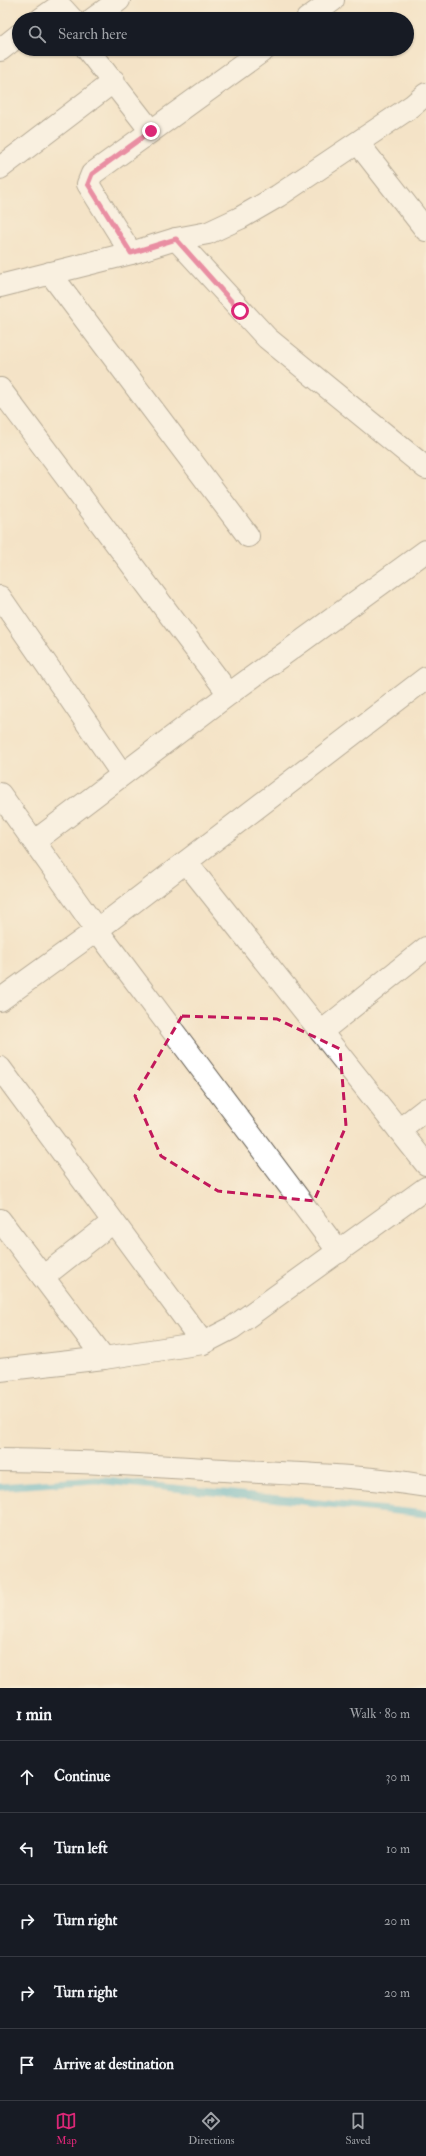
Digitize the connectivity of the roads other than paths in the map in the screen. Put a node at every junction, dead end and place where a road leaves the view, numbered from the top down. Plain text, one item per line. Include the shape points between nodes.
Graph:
1 (119, 0) edge
2 (333, 0) edge
3 (51, 12) edge
4 (66, 12) edge
5 (103, 12) edge
6 (317, 12) edge
7 (12, 41) edge
8 (0, 50) edge
9 (93, 56) edge
10 (255, 56) edge
11 (114, 81) junction
12 (426, 94) edge
13 (151, 131) junction
14 (358, 142) junction
15 (0, 168) edge
16 (426, 230) edge
17 (176, 239) junction
18 (131, 253) junction
19 (50, 273) junction
20 (0, 286) edge
21 (0, 389) edge
22 (426, 468) edge
23 (248, 536) dead end
24 (426, 551) edge
25 (0, 597) edge
26 (426, 678) edge
27 (229, 694) junction
28 (122, 774) junction
29 (0, 794) edge
30 (35, 840) junction
31 (186, 862) junction
32 (97, 930) junction
33 (426, 948) edge
34 (0, 1000) edge
35 (321, 1032) junction
36 (0, 1068) edge
37 (426, 1109) edge
38 (399, 1130) junction
39 (426, 1164) edge
40 (426, 1188) edge
41 (0, 1220) edge
42 (113, 1222) junction
43 (339, 1252) junction
44 (43, 1277) junction
45 (203, 1343) junction
46 (104, 1358) junction
47 (0, 1370) edge
48 (0, 1460) edge
49 (426, 1486) edge

1 - 5 street
2 - 6 street
3 - 4 street via 62,8
7 - 8 street
9 - 11 street
10 - 13 street
11 - 13 street
11 - 15 street
12 - 14 street
13 - 18 street via 92,174 88,184
14 - 16 street
14 - 17 street via 278,196 240,218 208,233
17 - 18 street
17 - 22 street via 267,338
18 - 19 street
19 - 20 street
19 - 23 street
21 - 27 street
24 - 27 street
25 - 28 street
26 - 31 street
27 - 28 street
28 - 30 street
29 - 30 street
30 - 32 street
31 - 32 street
31 - 35 street
32 - 34 street
32 - 43 street
33 - 35 street
35 - 38 street
36 - 42 street
37 - 38 street
38 - 39 street
40 - 43 street
41 - 44 street
42 - 44 street
42 - 45 street
43 - 45 street via 232,1328
44 - 46 street
45 - 46 street
46 - 47 street
48 - 49 street via 46,1460 253,1472

